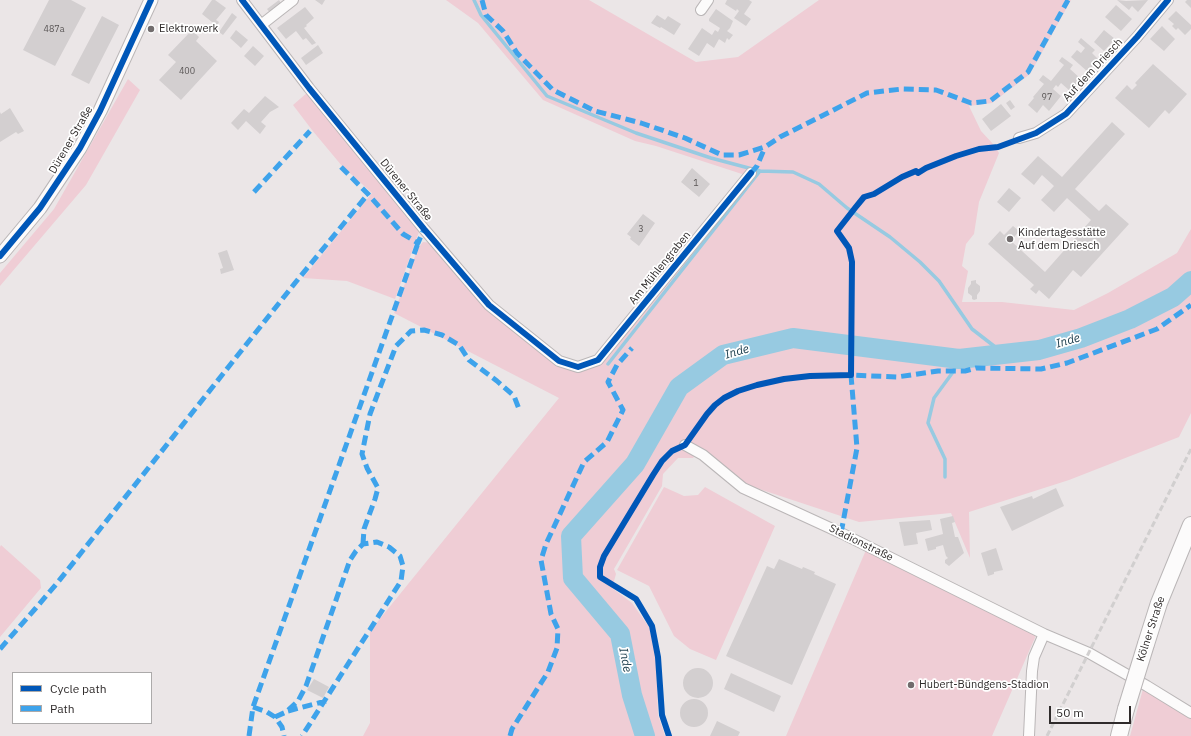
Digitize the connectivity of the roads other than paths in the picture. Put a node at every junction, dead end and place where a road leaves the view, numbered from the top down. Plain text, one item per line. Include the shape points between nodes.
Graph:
1 (151, 0) edge
2 (242, 0) edge
3 (293, 0) edge
4 (708, 0) edge
5 (1168, 0) edge
6 (701, 10) dead end
7 (261, 25) junction
8 (1019, 138) dead end
9 (751, 173) dead end
10 (0, 256) edge
11 (578, 367) joint
12 (685, 445) dead end
13 (1191, 525) edge
14 (1044, 634) junction
15 (1191, 713) edge
16 (1029, 736) edge
17 (1118, 736) edge

1 - 10 street, Dürener Straße via 100,111 80,148 40,208
2 - 7 street, Dürener Straße
3 - 7 street
4 - 6 street
5 - 8 street, Auf dem Driesch via 1137,38 1066,114 1036,133
7 - 11 street, Dürener Straße via 334,119 489,304 559,361
9 - 11 street, Am Mühlengraben via 598,360
12 - 14 street, Stadionstraße via 703,455 743,488 841,533
13 - 17 main road, Kölner Straße, bridge via 1160,603
14 - 15 street, Stadionstraße via 1089,653
14 - 16 street via 1034,657

